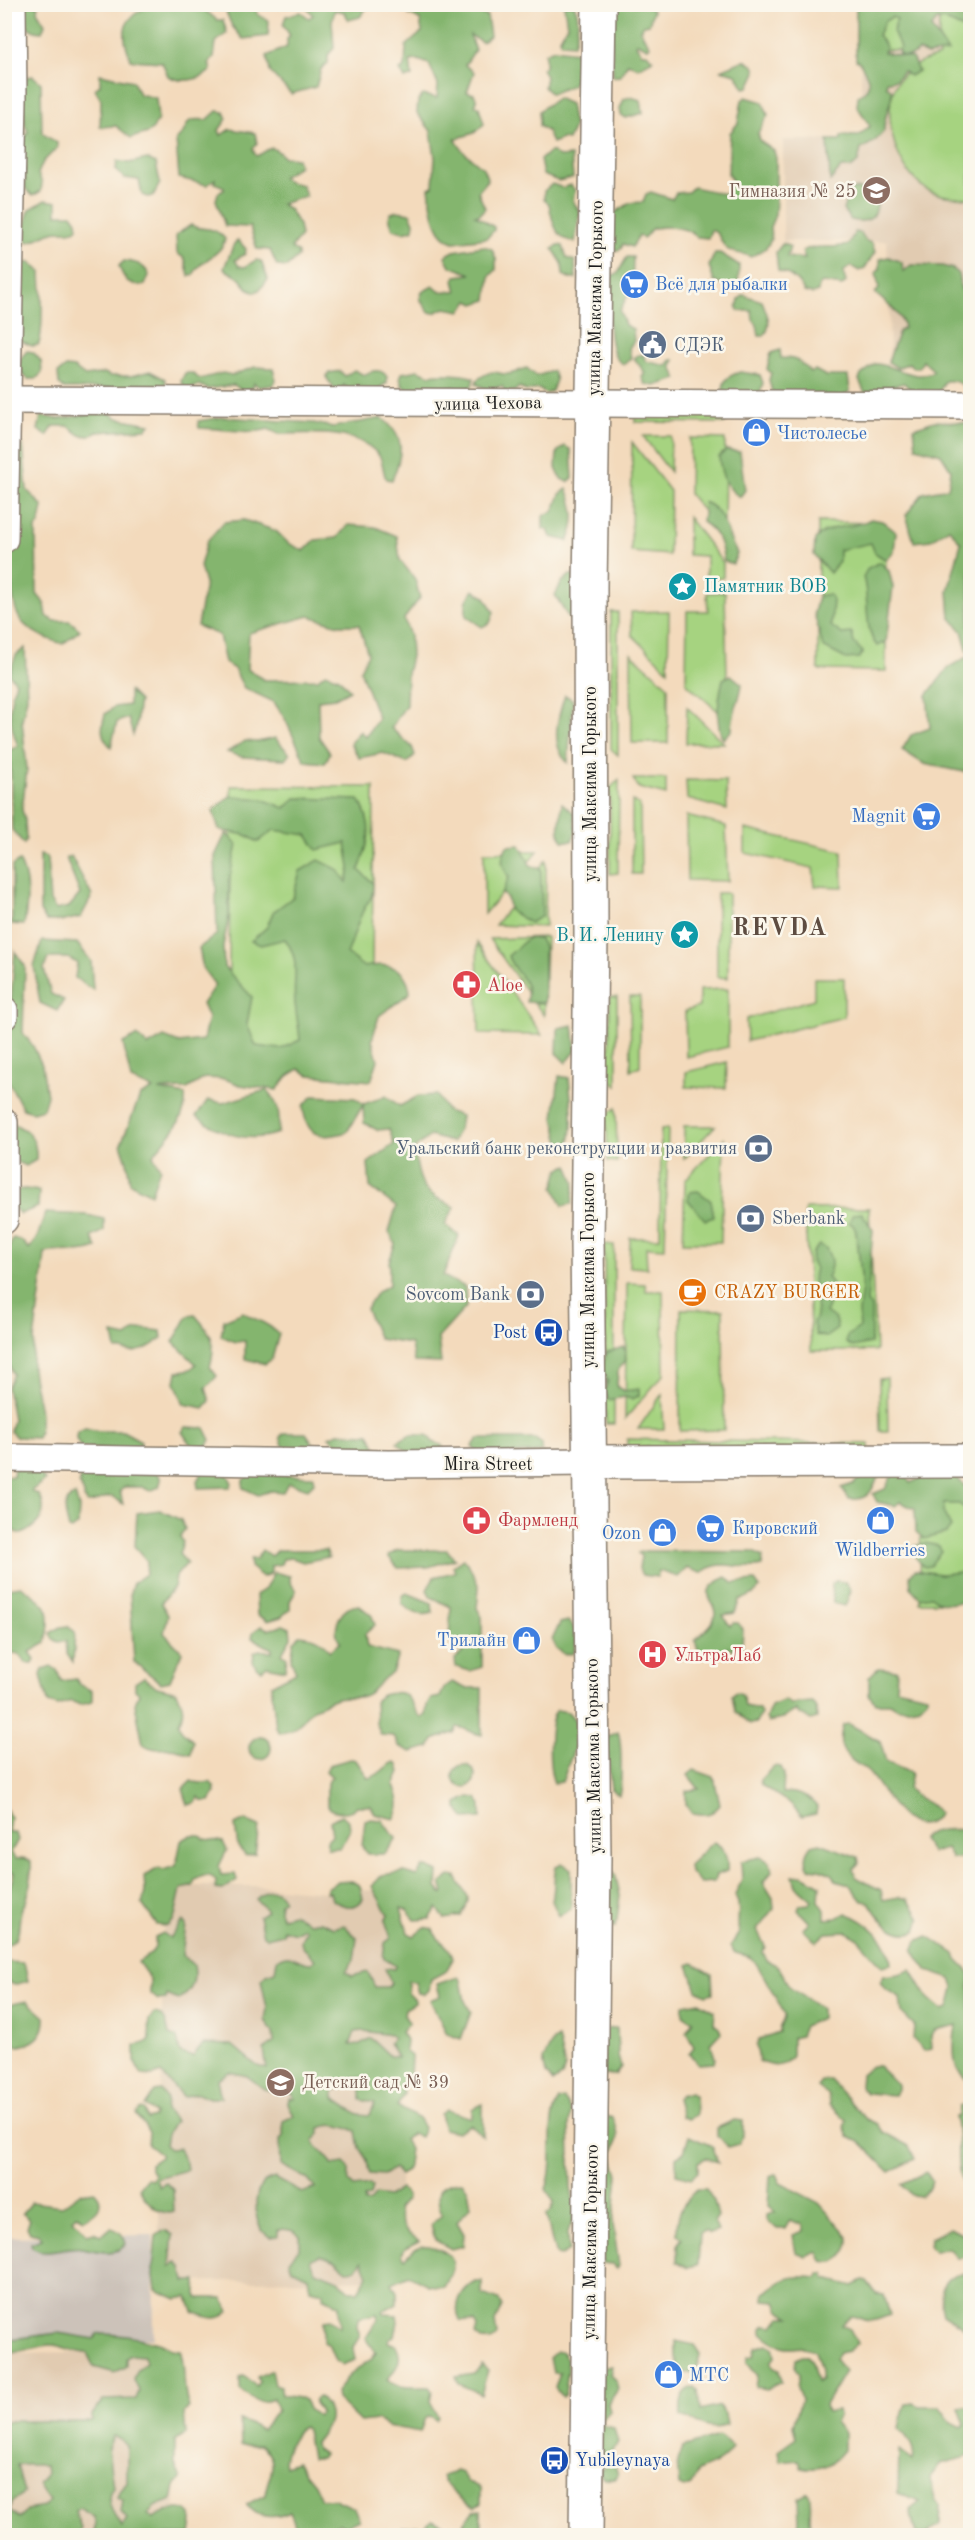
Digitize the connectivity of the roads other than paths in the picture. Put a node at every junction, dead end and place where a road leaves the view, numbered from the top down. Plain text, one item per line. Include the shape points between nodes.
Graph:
1 (12, 4) edge
2 (599, 4) edge
3 (6, 400) edge
4 (592, 402) junction
5 (970, 405) edge
6 (4, 539) edge
7 (4, 1010) edge
8 (4, 1016) edge
9 (4, 1122) edge
10 (4, 1220) edge
11 (4, 1458) edge
12 (970, 1461) edge
13 (589, 1462) junction
14 (586, 2535) edge

1 - 3 street
2 - 4 main road, улица Максима Горького
3 - 4 street, улица Чехова
3 - 6 street
4 - 5 street, улица Чехова
4 - 13 main road, улица Максима Горького
7 - 8 street
9 - 10 street
11 - 13 street, Mira Street via 389,1464
12 - 13 main road, Mira Street
13 - 14 main road, улица Максима Горького via 594,1857

